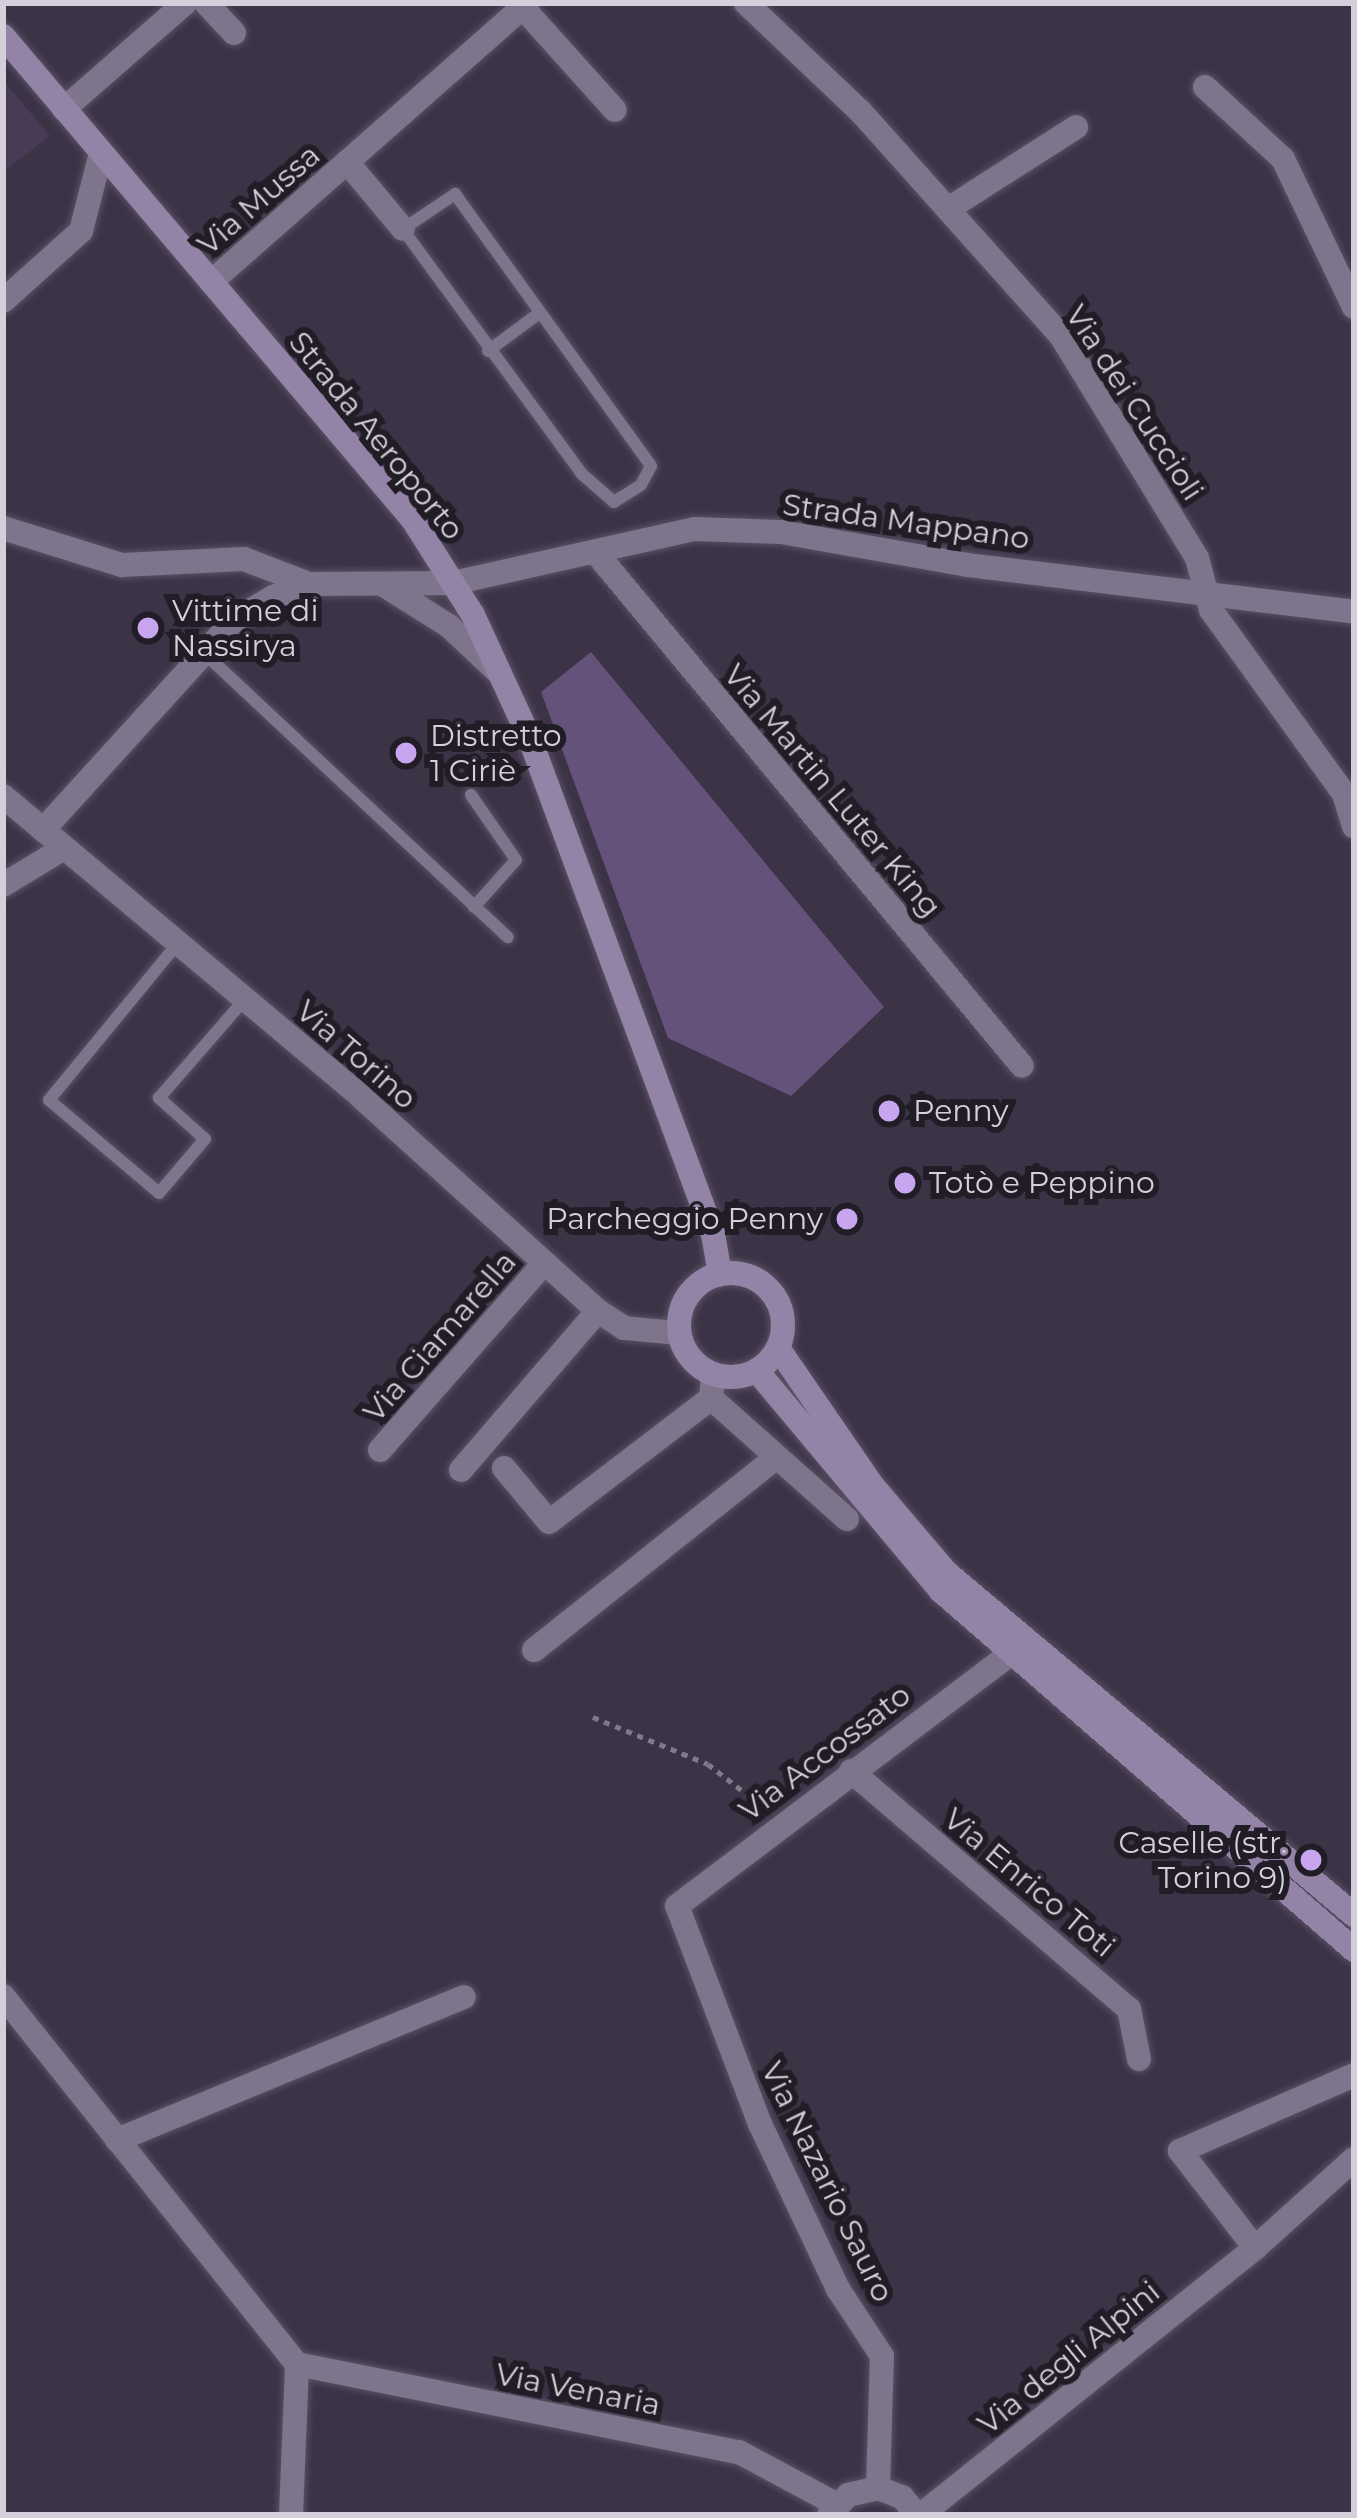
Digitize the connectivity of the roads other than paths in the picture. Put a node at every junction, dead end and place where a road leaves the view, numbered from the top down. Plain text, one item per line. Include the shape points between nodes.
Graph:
1 (185, 3) edge
2 (206, 3) edge
3 (746, 3) edge
4 (526, 5) edge
5 (234, 33) dead end
6 (3, 36) edge
7 (1205, 87) dead end
8 (64, 109) junction
9 (615, 110) dead end
10 (1076, 127) dead end
11 (101, 153) junction
12 (347, 162) junction
13 (948, 209) junction
14 (403, 230) junction
15 (211, 282) junction
16 (3, 301) edge
17 (1354, 307) edge
18 (538, 314) junction
19 (488, 351) junction
20 (3, 529) edge
21 (597, 554) junction
22 (453, 583) junction
23 (309, 584) junction
24 (382, 584) junction
25 (1199, 587) junction
26 (1354, 612) edge
27 (203, 652) junction
28 (503, 677) junction
29 (471, 795) dead end
30 (3, 796) edge
31 (1354, 826) edge
32 (43, 830) junction
33 (64, 848) junction
34 (3, 885) edge
35 (474, 907) junction
36 (508, 937) dead end
37 (178, 943) junction
38 (245, 1000) junction
39 (1022, 1066) dead end
40 (544, 1263) junction
41 (720, 1274) junction
42 (598, 1311) junction
43 (678, 1333) junction
44 (778, 1348) junction
45 (758, 1371) junction
46 (712, 1387) junction
47 (380, 1450) dead end
48 (777, 1457) junction
49 (504, 1468) dead end
50 (461, 1470) dead end
51 (847, 1519) dead end
52 (534, 1650) dead end
53 (1012, 1653) junction
54 (851, 1771) junction
55 (677, 1906) joint
56 (1354, 1915) edge
57 (1354, 1951) edge
58 (3, 1996) edge
59 (464, 1997) dead end
60 (1139, 2060) dead end
61 (1354, 2074) edge
62 (117, 2140) junction
63 (1354, 2159) edge
64 (1354, 2174) edge
65 (1318, 2195) junction
66 (1255, 2248) junction
67 (297, 2364) junction
68 (878, 2488) junction
69 (832, 2510) edge
70 (292, 2515) edge
71 (919, 2515) edge

1 - 8 street
2 - 5 street
3 - 13 street, Via dei Cuccioli
4 - 9 street, Via Mussa
4 - 12 street, Via Mussa
6 - 8 main road, Strada Aeroporto
7 - 17 street via 1282,159
8 - 11 main road, Strada Aeroporto
10 - 13 street
11 - 15 main road, Strada Aeroporto
11 - 16 street via 81,232
12 - 14 street, Via Mussa
12 - 15 street, Via Mussa
13 - 25 street, Via dei Cuccioli via 1061,336 1197,558
14 - 18 lane via 455,194
14 - 19 lane
15 - 22 main road, Strada Aeroporto via 412,520
18 - 19 lane
18 - 19 lane via 651,466 641,485 614,502 599,496
20 - 23 street via 122,565 244,559
21 - 22 street, Strada Mappano
21 - 25 street, Strada Mappano via 695,529 781,532 968,565
21 - 39 street, Via Martin Luter King
22 - 24 street, Strada Mappano
22 - 28 main road, Strada Aeroporto
23 - 24 street, Strada Mappano
23 - 27 street via 233,621
24 - 28 street via 449,626
25 - 26 street, Strada Mappano
25 - 31 street, Via dei Cuccioli via 1343,794
27 - 32 street
27 - 35 lane
28 - 41 main road, Strada Aeroporto via 694,1181
29 - 35 lane via 516,860
30 - 32 street, Via Torino
32 - 33 street, Via Torino
33 - 34 street
33 - 37 street, Via Torino
35 - 36 lane
37 - 38 street, Via Torino
37 - 38 lane via 50,1100 159,1192 205,1139 159,1098
38 - 40 street, Via Torino
40 - 42 street, Via Torino
40 - 47 street, Via Ciamarella
41 - 43 main road via 692,1289
41 - 44 main road via 751,1276 774,1295 783,1321
42 - 43 street, Via Torino via 624,1328
42 - 50 street
43 - 46 main road
44 - 45 main road
44 - 56 main road via 872,1485 947,1573
45 - 46 main road
45 - 53 main road via 791,1402 905,1554
46 - 48 street
46 - 49 street via 549,1522
48 - 51 street
48 - 52 street
53 - 54 street, Via Accossato
53 - 57 main road
54 - 55 street, Via Accossato
54 - 60 street, Via Enrico Toti via 1129,2009
55 - 68 street, Via Nazario Sauro via 760,2125 838,2289 882,2356
58 - 62 street
59 - 62 street
61 - 66 street via 1180,2151
62 - 67 street
63 - 65 street, Via degli Alpini
64 - 65 street, Via degli Alpini
65 - 66 street, Via degli Alpini
66 - 71 street, Via degli Alpini
67 - 69 street, Via Venaria via 739,2452
67 - 70 street
68 - 69 street
68 - 71 street

